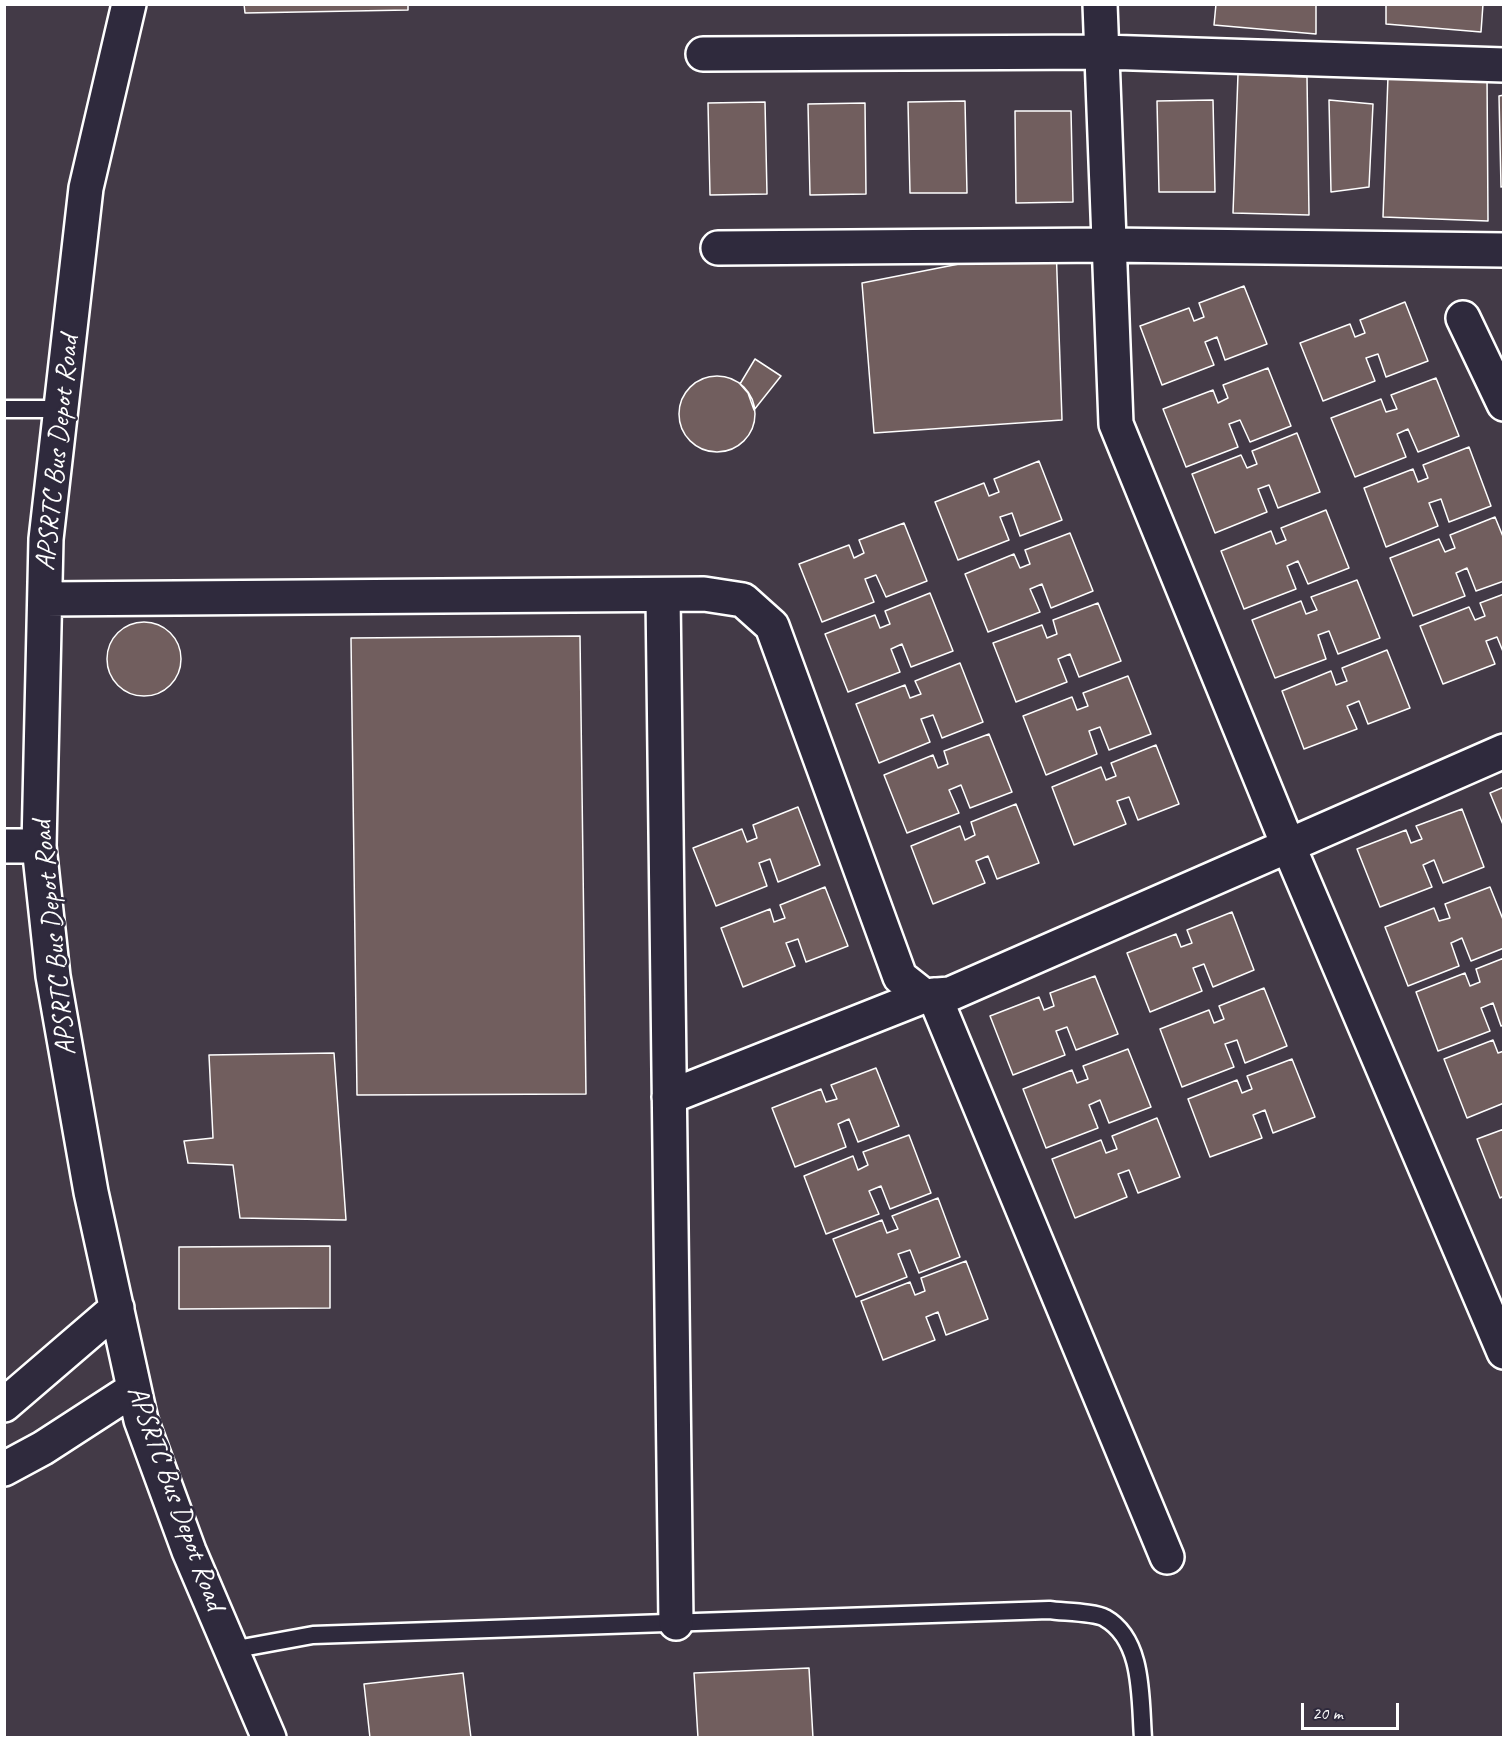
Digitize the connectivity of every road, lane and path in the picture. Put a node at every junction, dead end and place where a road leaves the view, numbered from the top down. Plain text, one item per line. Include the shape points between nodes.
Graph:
1 (129, 4) edge
2 (1100, 4) edge
3 (1103, 52) junction
4 (703, 54) dead end
5 (1503, 65) edge
6 (1109, 245) junction
7 (718, 248) dead end
8 (1503, 250) edge
9 (1463, 318) dead end
10 (1503, 404) edge
11 (4, 409) edge
12 (61, 409) junction
13 (663, 595) junction
14 (45, 599) junction
15 (1503, 751) edge
16 (1288, 845) junction
17 (4, 846) edge
18 (39, 846) junction
19 (929, 995) junction
20 (669, 1097) junction
21 (117, 1308) junction
22 (1503, 1352) edge
23 (134, 1389) junction
24 (4, 1405) edge
25 (4, 1469) edge
26 (1167, 1557) dead end
27 (676, 1623) junction
28 (231, 1650) junction
29 (269, 1737) edge
30 (1143, 1737) edge

1 - 12 street, APSRTC Bus Depot Road via 86,188
2 - 3 street
3 - 4 street
3 - 5 street
3 - 6 street
6 - 7 street
6 - 8 street
6 - 16 street via 1116,424
9 - 10 street
11 - 12 lane
12 - 14 street, APSRTC Bus Depot Road via 46,539
13 - 14 street
13 - 19 street via 704,594 742,600 772,626 900,977
13 - 20 street
14 - 18 street, APSRTC Bus Depot Road
15 - 16 street
16 - 19 street via 950,994
16 - 22 street
17 - 18 street
18 - 21 street, APSRTC Bus Depot Road via 53,976 91,1191
19 - 20 street
19 - 26 street
20 - 27 street
21 - 23 street, APSRTC Bus Depot Road
21 - 24 street
23 - 25 street
23 - 28 street, APSRTC Bus Depot Road via 141,1420 189,1551
27 - 28 lane via 313,1635
27 - 30 lane via 1049,1610 1104,1617 1130,1642 1139,1683
28 - 29 street, APSRTC Bus Depot Road

